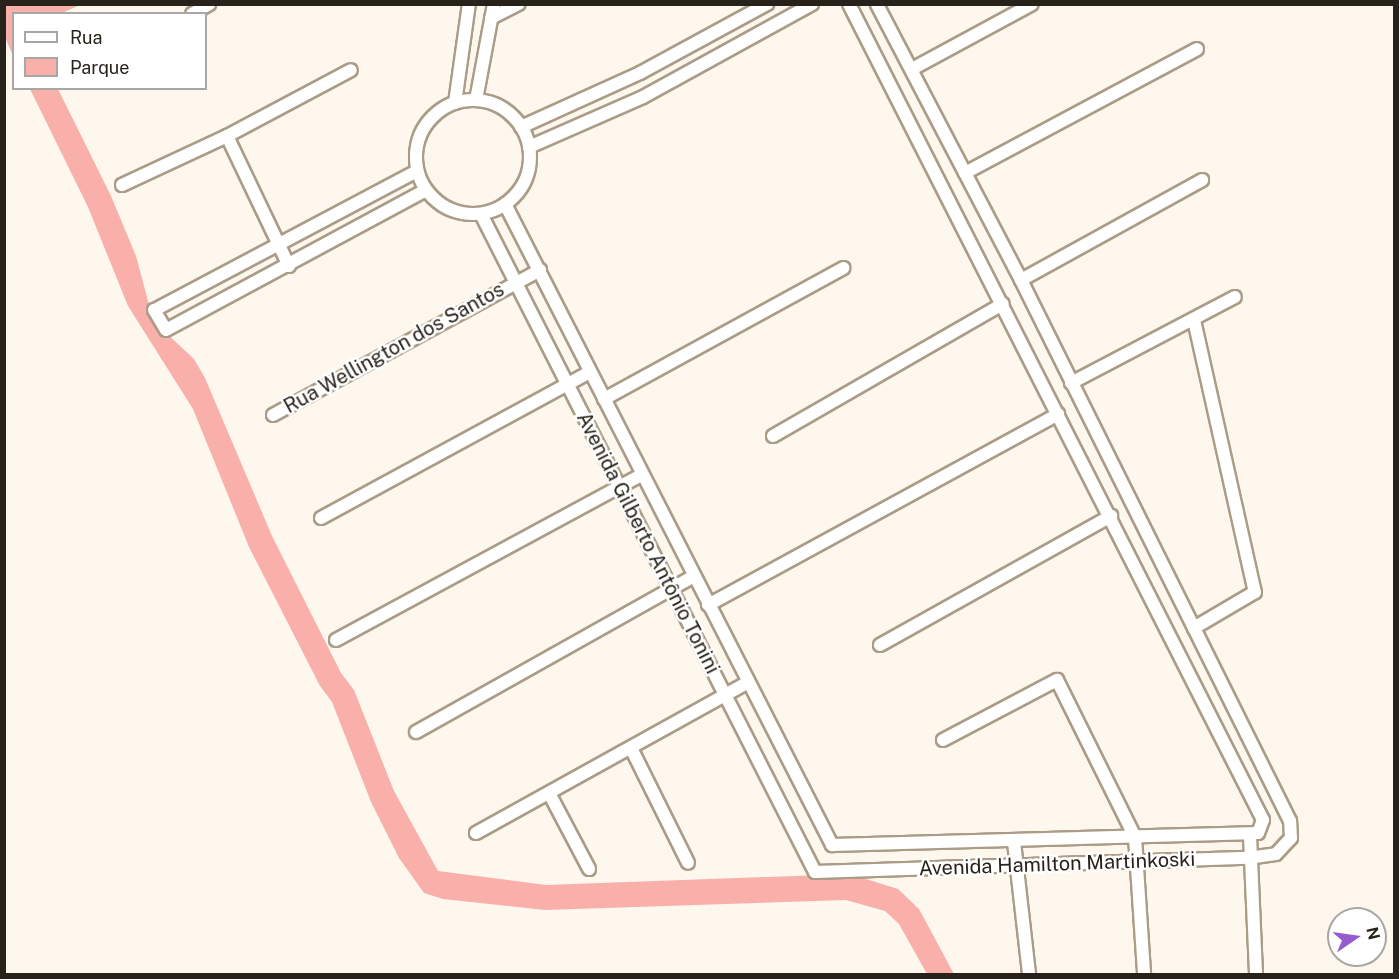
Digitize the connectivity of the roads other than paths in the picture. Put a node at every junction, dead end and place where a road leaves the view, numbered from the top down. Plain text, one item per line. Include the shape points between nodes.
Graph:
1 (209, 4) edge
2 (469, 4) edge
3 (494, 4) edge
4 (519, 4) edge
5 (767, 4) edge
6 (812, 4) edge
7 (849, 4) edge
8 (877, 4) edge
9 (1032, 4) edge
10 (195, 12) edge
11 (491, 18) junction
12 (1197, 49) dead end
13 (912, 69) junction
14 (351, 70) dead end
15 (476, 100) junction
16 (455, 103) junction
17 (521, 126) junction
18 (227, 136) junction
19 (529, 147) junction
20 (417, 171) junction
21 (965, 173) junction
22 (1202, 180) dead end
23 (122, 185) dead end
24 (426, 190) junction
25 (505, 204) junction
26 (481, 214) junction
27 (279, 246) junction
28 (289, 266) junction
29 (843, 268) dead end
30 (540, 270) junction
31 (1021, 280) junction
32 (516, 281) junction
33 (1235, 297) dead end
34 (1003, 304) junction
35 (1194, 320) junction
36 (590, 372) junction
37 (1071, 383) junction
38 (567, 384) junction
39 (604, 399) junction
40 (1058, 414) junction
41 (273, 415) dead end
42 (773, 436) dead end
43 (641, 476) junction
44 (620, 488) junction
45 (1111, 516) junction
46 (321, 518) dead end
47 (694, 576) junction
48 (672, 589) junction
49 (708, 605) junction
50 (1194, 628) junction
51 (336, 640) dead end
52 (880, 645) dead end
53 (747, 683) junction
54 (726, 696) junction
55 (416, 732) dead end
56 (943, 740) dead end
57 (631, 748) junction
58 (549, 794) junction
59 (476, 833) dead end
60 (1256, 833) junction
61 (1135, 837) junction
62 (1014, 842) junction
63 (836, 847) joint
64 (1248, 858) junction
65 (1138, 861) junction
66 (688, 863) dead end
67 (1014, 866) junction
68 (589, 869) dead end
69 (815, 872) joint
70 (1029, 975) edge
71 (1144, 975) edge
72 (1256, 975) edge

1 - 10 street
2 - 16 street
3 - 11 street
4 - 11 street
5 - 17 street via 640,73
6 - 19 street via 643,98
7 - 34 street
8 - 13 street
9 - 13 street
11 - 15 street
12 - 21 street
13 - 21 street
14 - 18 street
15 - 16 street
15 - 17 street via 497,105
16 - 20 street via 436,113 423,129 416,150
17 - 19 street
18 - 23 street
18 - 27 street
19 - 25 street via 526,177
20 - 24 street
20 - 27 street
21 - 31 street
22 - 31 street
24 - 26 street via 451,210
24 - 28 street
25 - 26 street
25 - 30 street, Avenida Gilberto Antônio Tonini
26 - 32 street, Avenida Gilberto Antônio Tonini
27 - 28 street
27 - 28 street via 154,310 166,330
29 - 39 street
30 - 32 street, Rua Wellington dos Santos
30 - 36 street, Avenida Gilberto Antônio Tonini
31 - 37 street
32 - 38 street, Avenida Gilberto Antônio Tonini
32 - 41 street, Rua Wellington dos Santos
33 - 35 street
34 - 40 street
34 - 42 street
35 - 37 street
35 - 50 street via 1255,592
36 - 38 street
36 - 39 street, Avenida Gilberto Antônio Tonini
37 - 50 street
38 - 44 street, Avenida Gilberto Antônio Tonini
38 - 46 street
39 - 43 street, Avenida Gilberto Antônio Tonini
40 - 45 street
40 - 49 street
43 - 44 street
43 - 47 street, Avenida Gilberto Antônio Tonini
44 - 48 street, Avenida Gilberto Antônio Tonini
44 - 51 street
45 - 52 street
45 - 60 street via 1263,820
47 - 48 street
47 - 49 street, Avenida Gilberto Antônio Tonini
48 - 54 street, Avenida Gilberto Antônio Tonini
48 - 55 street
49 - 53 street, Avenida Gilberto Antônio Tonini
50 - 64 street, Avenida Hamilton Martinkoski via 1290,821 1291,838 1276,854
53 - 54 street
53 - 63 street, Avenida Gilberto Antônio Tonini via 829,842
54 - 57 street
54 - 69 street, Avenida Gilberto Antônio Tonini
56 - 61 street via 1057,680
57 - 58 street
57 - 66 street
58 - 59 street
58 - 68 street
60 - 61 street, Avenida Hamilton Martinkoski
60 - 64 street
61 - 62 street, Avenida Hamilton Martinkoski
61 - 65 street
62 - 63 street, Avenida Hamilton Martinkoski
62 - 67 street
64 - 65 street, Avenida Hamilton Martinkoski
64 - 72 street
65 - 67 street, Avenida Hamilton Martinkoski
65 - 71 street
67 - 69 street, Avenida Hamilton Martinkoski
67 - 70 street

